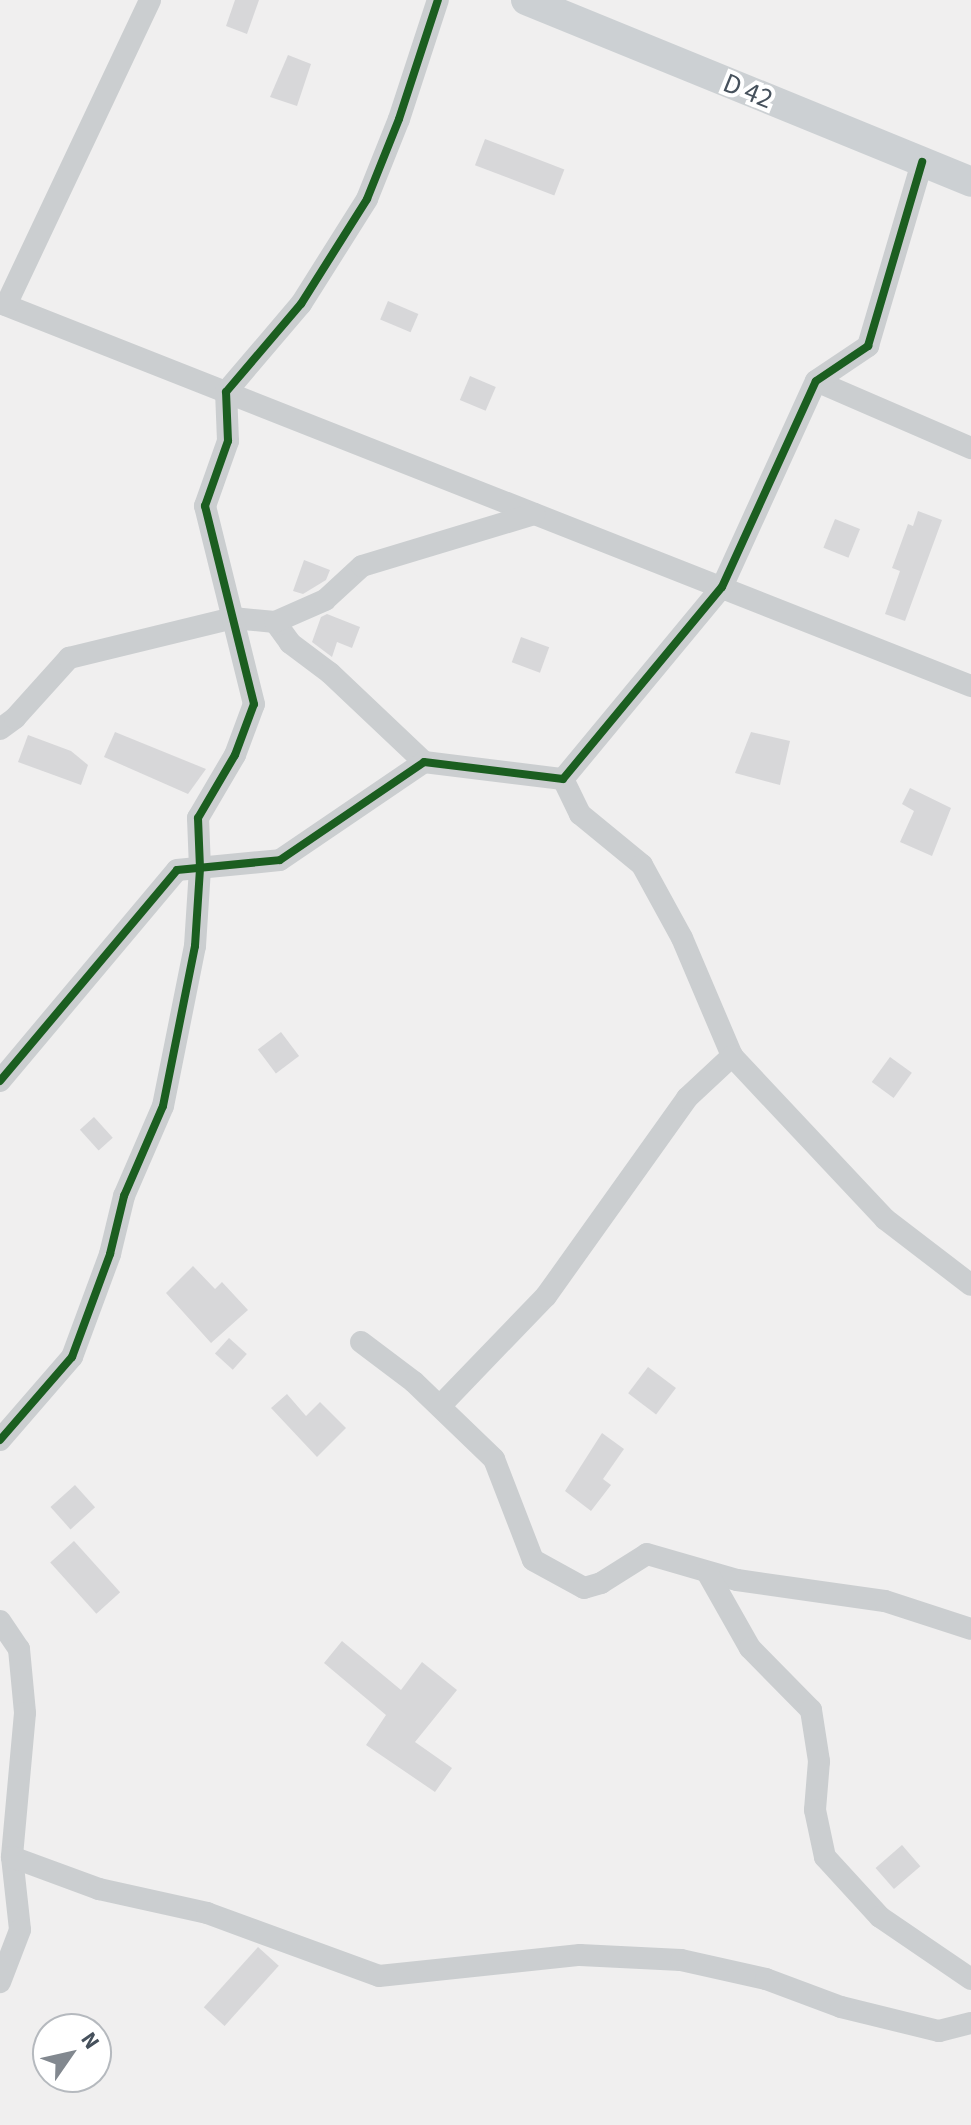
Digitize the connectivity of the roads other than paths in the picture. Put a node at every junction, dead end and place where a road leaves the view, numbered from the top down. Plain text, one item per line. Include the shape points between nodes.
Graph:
1 (150, 0) edge
2 (438, 0) edge
3 (526, 0) edge
4 (922, 162) junction
5 (971, 182) edge
6 (3, 304) edge
7 (816, 381) junction
8 (226, 392) junction
9 (971, 448) edge
10 (534, 514) junction
11 (722, 587) junction
12 (233, 618) junction
13 (275, 622) junction
14 (971, 686) edge
15 (0, 729) edge
16 (424, 762) junction
17 (563, 779) junction
18 (200, 868) junction
19 (732, 1056) junction
20 (0, 1081) edge
21 (971, 1285) edge
22 (361, 1342) dead end
23 (440, 1406) junction
24 (0, 1440) edge
25 (707, 1572) junction
26 (0, 1621) edge
27 (971, 1629) edge
28 (12, 1857) junction
29 (971, 1979) edge
30 (0, 1982) edge
31 (971, 2023) edge

1 - 6 street
2 - 8 street via 367,199 301,304
3 - 4 street, D 42 / D 42
4 - 5 street, D 42 / D 42
4 - 7 street via 868,346
6 - 8 street
7 - 9 street
7 - 11 street
8 - 10 street
8 - 12 street via 228,441 205,506
10 - 11 street
10 - 13 street via 362,566 325,600
11 - 14 street
11 - 17 street
12 - 13 street
12 - 15 street via 69,658
12 - 18 street via 254,704 235,755 198,818
13 - 16 street via 290,643 330,673
16 - 17 street
16 - 18 street via 280,860
17 - 19 street via 580,814 642,865 682,938
18 - 20 street via 177,870
18 - 24 street via 195,946 163,1106 124,1196 110,1254 72,1357
19 - 21 street via 885,1219
19 - 23 street via 687,1098 546,1296
22 - 23 street
23 - 25 street via 494,1459 533,1560 584,1588 647,1554
25 - 27 street via 885,1601
25 - 29 street via 750,1648 811,1710 819,1761 815,1810 825,1857 880,1917
26 - 28 street via 19,1649 25,1713
28 - 30 street via 20,1930
28 - 31 street via 99,1889 207,1913 379,1976 580,1955 681,1960 766,1979 841,2007 939,2031

